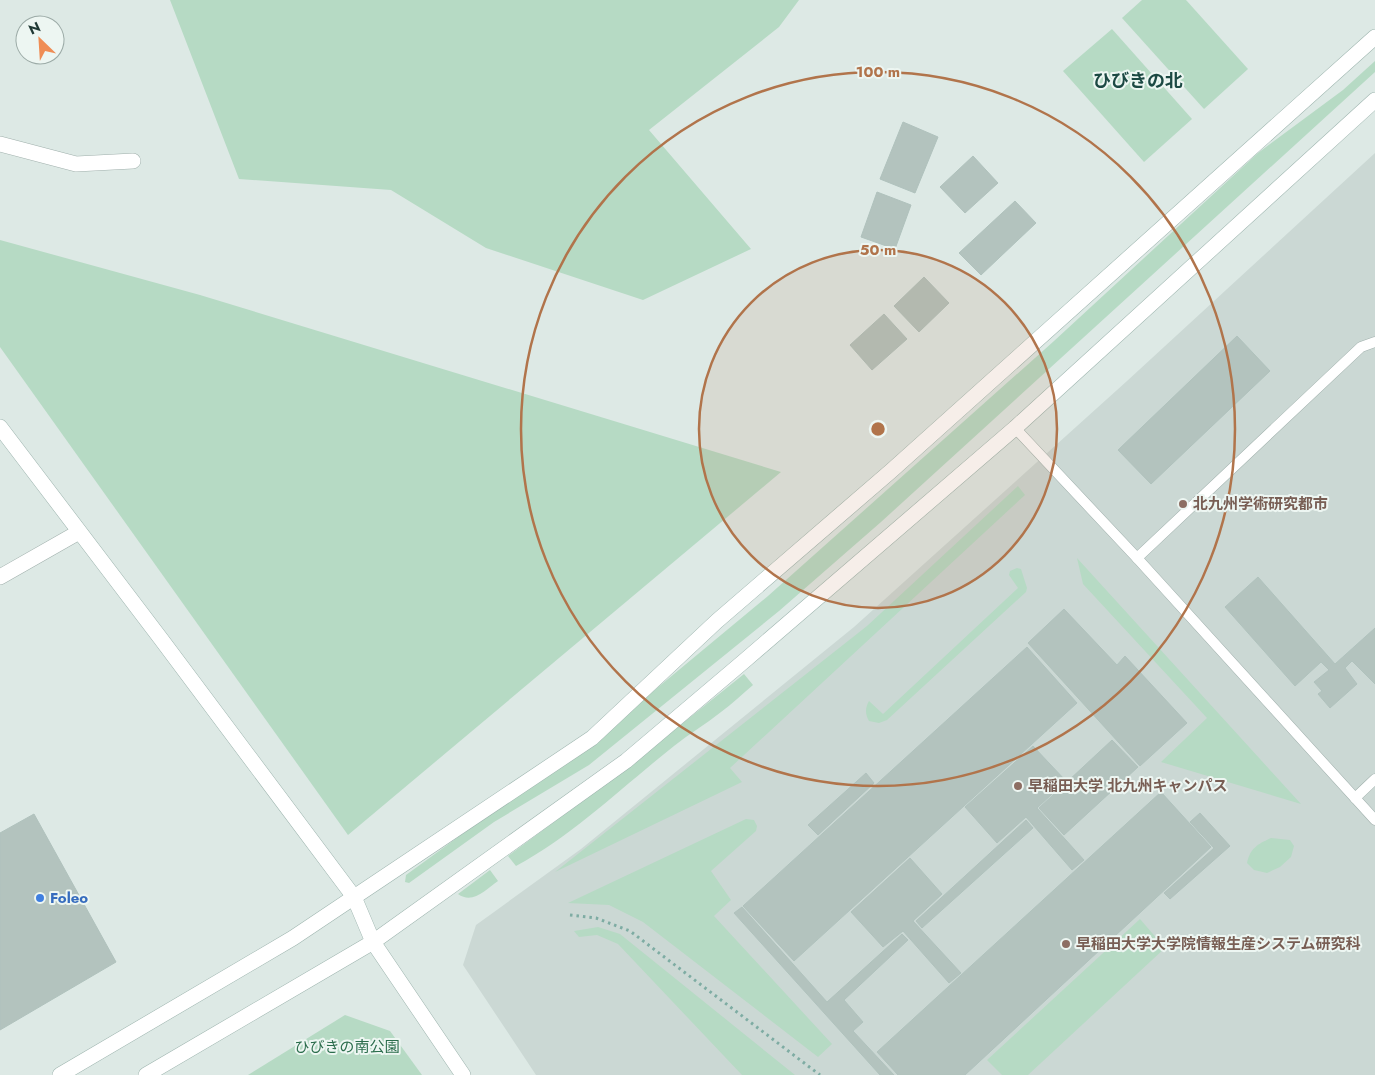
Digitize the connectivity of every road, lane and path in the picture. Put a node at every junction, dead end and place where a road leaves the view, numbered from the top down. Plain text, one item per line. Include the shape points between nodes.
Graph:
1 (1375, 37) edge
2 (1375, 100) edge
3 (0, 144) edge
4 (133, 161) dead end
5 (1375, 342) edge
6 (0, 428) edge
7 (1015, 428) junction
8 (79, 532) junction
9 (1137, 558) junction
10 (0, 577) edge
11 (1375, 779) edge
12 (1355, 798) junction
13 (1374, 818) edge
14 (354, 897) junction
15 (570, 915) dead end
16 (373, 942) junction
17 (60, 1075) edge
18 (146, 1075) edge
19 (463, 1075) edge
20 (820, 1075) edge

1 - 14 street via 891,471 718,621 592,738
2 - 7 street
3 - 4 street via 76,164
5 - 9 lane via 1361,347
6 - 8 street
7 - 9 lane
7 - 16 street via 626,761
8 - 10 street
8 - 14 street
9 - 12 lane
11 - 12 lane
12 - 13 lane
14 - 16 street
14 - 17 street via 292,938
15 - 20 path via 596,918 630,931
16 - 18 street
16 - 19 street

